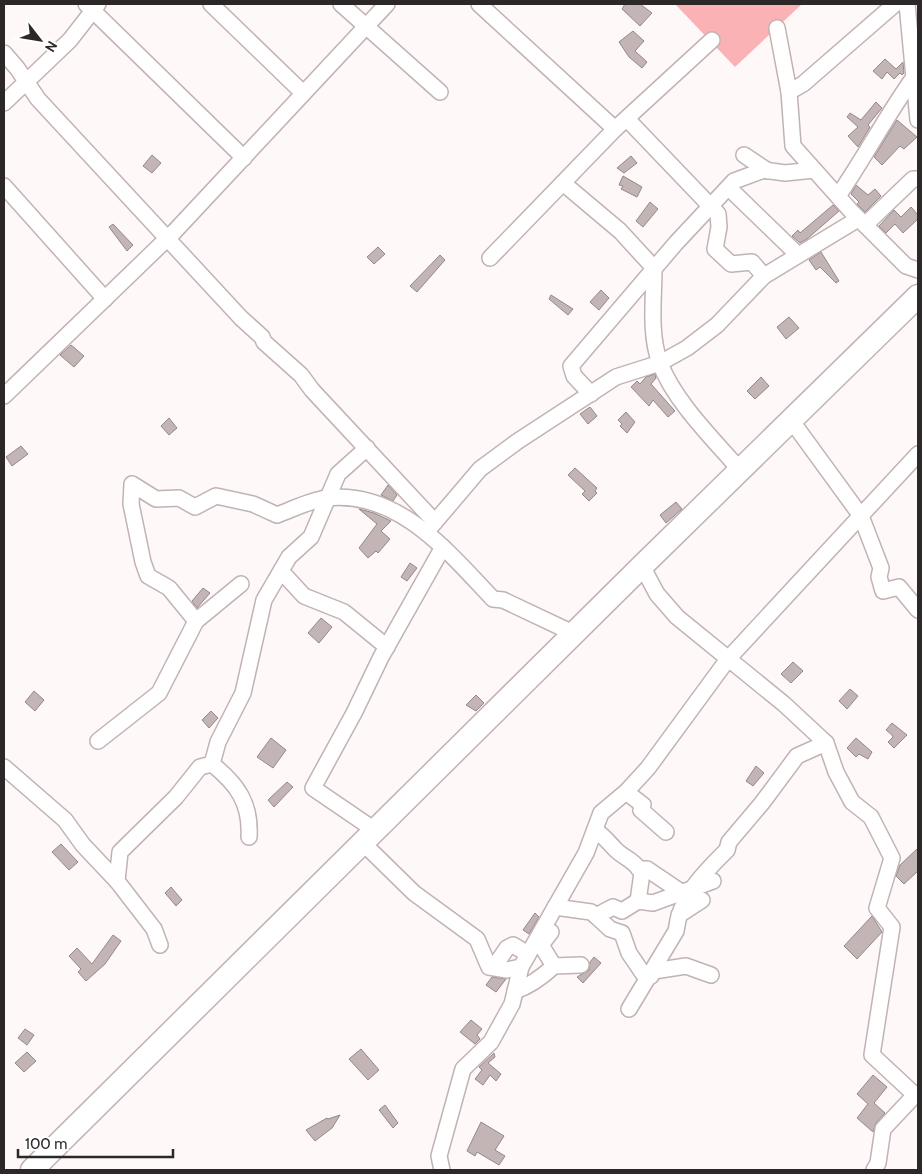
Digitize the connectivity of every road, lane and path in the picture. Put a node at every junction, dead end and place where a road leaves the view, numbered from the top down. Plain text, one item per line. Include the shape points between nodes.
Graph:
1 (211, 4) edge
2 (341, 4) edge
3 (387, 4) edge
4 (479, 4) edge
5 (895, 4) edge
6 (906, 4) edge
7 (92, 6) edge
8 (365, 26) junction
9 (777, 28) dead end
10 (712, 40) dead end
11 (4, 54) edge
12 (914, 77) junction
13 (26, 82) junction
14 (440, 92) dead end
15 (789, 92) junction
16 (304, 93) junction
17 (4, 103) edge
18 (918, 120) edge
19 (621, 124) junction
20 (744, 155) dead end
21 (244, 158) junction
22 (814, 170) junction
23 (768, 171) junction
24 (918, 179) edge
25 (563, 183) junction
26 (4, 186) edge
27 (729, 188) junction
28 (838, 196) junction
29 (711, 207) junction
30 (862, 222) junction
31 (168, 238) junction
32 (798, 255) junction
33 (490, 258) dead end
34 (654, 268) junction
35 (918, 270) edge
36 (764, 276) junction
37 (918, 296) edge
38 (105, 299) junction
39 (660, 363) junction
40 (591, 394) junction
41 (4, 396) edge
42 (791, 420) junction
43 (367, 448) junction
44 (918, 454) edge
45 (740, 470) junction
46 (327, 498) junction
47 (860, 516) junction
48 (431, 527) junction
49 (444, 547) junction
50 (642, 566) junction
51 (281, 572) junction
52 (241, 584) dead end
53 (918, 610) edge
54 (196, 622) junction
55 (575, 634) junction
56 (386, 647) junction
57 (728, 659) junction
58 (98, 741) dead end
59 (826, 743) junction
60 (212, 764) junction
61 (4, 767) edge
62 (626, 792) junction
63 (594, 830) junction
64 (666, 832) dead end
65 (248, 837) dead end
66 (369, 837) junction
67 (639, 869) junction
68 (713, 880) dead end
69 (117, 881) junction
70 (691, 894) junction
71 (638, 901) junction
72 (555, 907) junction
73 (596, 916) junction
74 (546, 924) junction
75 (160, 945) dead end
76 (524, 961) junction
77 (581, 965) dead end
78 (554, 966) junction
79 (494, 968) junction
80 (652, 973) junction
81 (711, 975) dead end
82 (515, 991) junction
83 (629, 1009) dead end
84 (916, 1096) edge
85 (32, 1170) edge
86 (442, 1170) edge
87 (874, 1170) edge

1 - 16 street
2 - 8 street
3 - 8 street
4 - 19 street
5 - 15 street via 803,84
6 - 12 street
7 - 13 street via 70,40
7 - 21 street
8 - 14 street
8 - 16 street
9 - 15 street
10 - 19 street
11 - 13 street
12 - 18 street
12 - 28 street
13 - 17 street
13 - 31 street via 43,105
15 - 22 street via 793,146
16 - 21 street
19 - 25 street
19 - 29 street
20 - 23 street
21 - 31 street
22 - 23 street
22 - 28 street
23 - 27 street via 734,182
24 - 30 street via 913,179
25 - 33 street
25 - 34 street via 620,231
26 - 38 street
27 - 29 street
27 - 32 street
28 - 30 street
29 - 34 street
29 - 36 street via 718,214 715,249 731,264 752,262
30 - 32 street
30 - 35 street via 906,266
31 - 38 street
31 - 43 street
32 - 36 street
34 - 39 street via 654,328
34 - 40 street via 571,366 574,376
36 - 39 street via 717,325 688,348
37 - 42 highway
38 - 41 street
39 - 40 street via 616,376
39 - 45 street via 687,409
40 - 48 street via 518,440 480,469
42 - 45 highway
42 - 47 street
43 - 46 street via 338,474
43 - 48 street
44 - 47 street
45 - 50 highway
46 - 48 street via 373,501
46 - 51 street via 310,537 289,557
46 - 54 street via 277,514 253,504 216,496 195,507 180,498 156,499 132,484 131,504 148,576 169,588
47 - 53 street via 881,568 880,587 883,590 899,587
47 - 57 street
48 - 49 street
49 - 55 street via 493,599 503,600
49 - 56 street
50 - 55 highway
50 - 57 street via 657,594 677,618
51 - 56 street via 304,596 344,612
51 - 60 street via 264,600 243,693 218,742
52 - 54 street
54 - 58 street via 159,693
55 - 66 highway
56 - 66 street via 314,788
57 - 59 street
57 - 62 street via 648,768
59 - 70 street via 797,756
59 - 84 street via 836,772 852,802 871,817 892,858 877,908 892,927 872,1055
60 - 65 street via 231,779 247,806
60 - 69 street via 200,767 176,797 120,852
61 - 69 street via 65,820
62 - 63 street via 601,813
62 - 64 street via 643,805 642,810
63 - 67 street
63 - 72 street via 586,853
66 - 79 street via 414,893 477,939 489,967
66 - 85 highway
67 - 70 street via 647,869
67 - 71 street via 642,873
68 - 70 street
69 - 75 street via 154,929
70 - 71 street via 653,903
70 - 80 street via 679,915 676,931
71 - 73 street via 622,911 613,906
72 - 73 street via 591,912
72 - 74 street
73 - 80 street via 610,929 622,933 629,953 644,975
74 - 76 street
74 - 78 street via 552,931 541,945
76 - 79 street via 507,970
76 - 79 street via 513,945 507,948
76 - 82 street
77 - 78 street
78 - 82 street via 525,988
80 - 81 street via 686,966
80 - 83 street
82 - 86 street via 512,1004 491,1042 463,1069 439,1156
84 - 87 street via 883,1129

